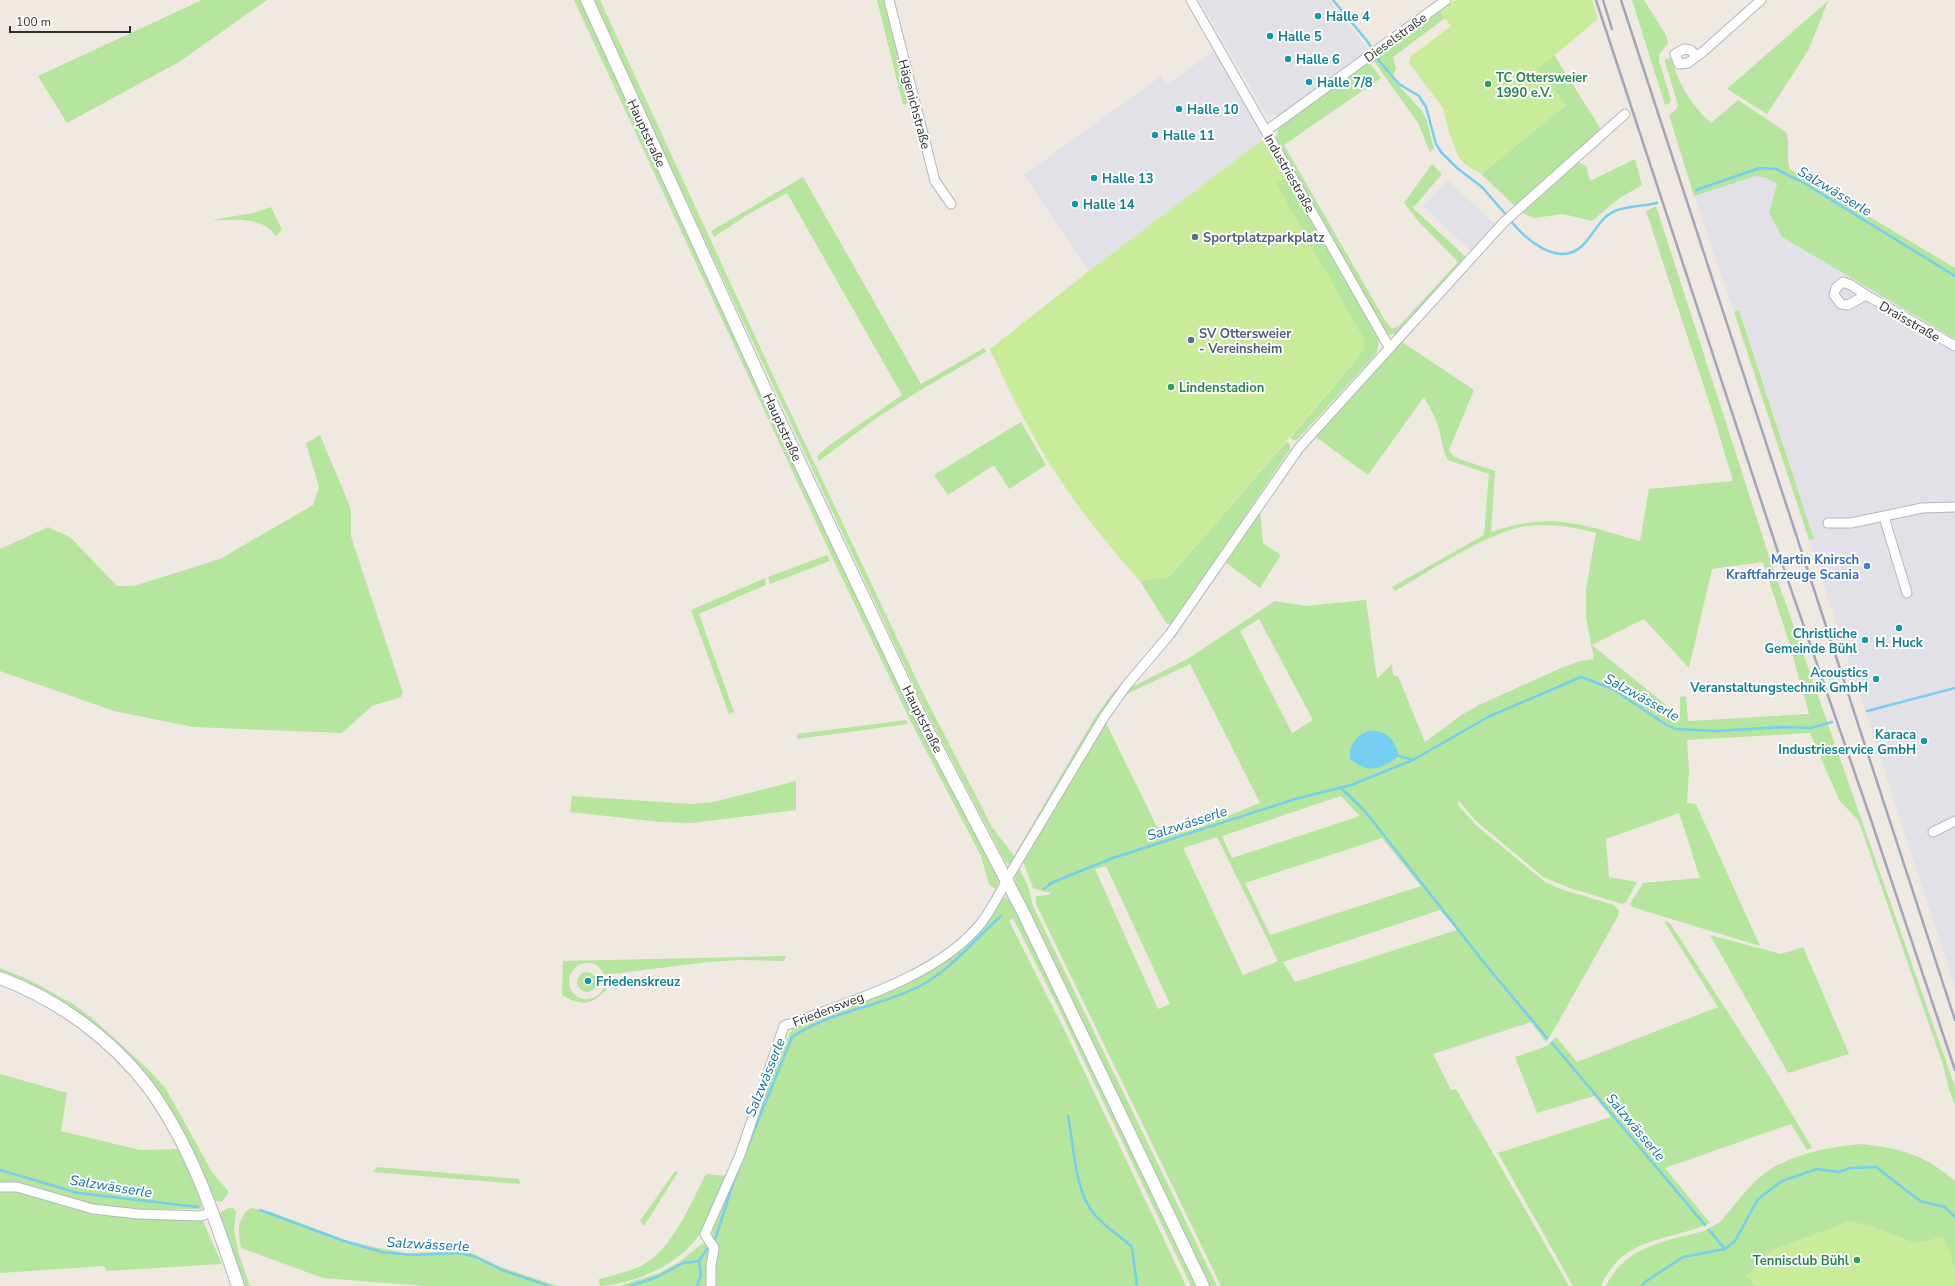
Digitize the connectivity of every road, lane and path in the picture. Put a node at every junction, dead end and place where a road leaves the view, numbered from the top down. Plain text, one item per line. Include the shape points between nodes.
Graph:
1 (587, 0) edge
2 (889, 0) edge
3 (1191, 0) edge
4 (1446, 0) edge
5 (1761, 0) edge
6 (1750, 4) edge
7 (1697, 56) dead end
8 (1625, 114) dead end
9 (1266, 131) junction
10 (951, 204) dead end
11 (1866, 295) dead end
12 (1955, 346) edge
13 (1389, 347) junction
14 (1955, 507) edge
15 (1884, 517) junction
16 (1828, 523) dead end
17 (1906, 593) dead end
18 (1955, 821) edge
19 (1933, 832) dead end
20 (1006, 880) junction
21 (0, 978) edge
22 (0, 1187) edge
23 (212, 1212) junction
24 (238, 1286) edge
25 (711, 1286) edge
26 (1203, 1286) edge

1 - 20 street, Hauptstraße via 783,428 918,712
2 - 10 street, Hägenichstraße via 935,181
3 - 9 street, Industriestraße
4 - 9 street, Dieselstraße
5 - 6 street
6 - 7 street
8 - 13 street, Friedensweg via 1516,210
9 - 13 street, Industriestraße
11 - 12 street, Draisstraße
13 - 20 street, Friedensweg via 1299,448 1170,634 1126,686 1086,745
14 - 15 street via 1922,508
15 - 16 street via 1851,523
15 - 17 street
18 - 19 street
20 - 25 street, Friedensweg via 981,922 964,941 933,965 900,981 784,1026 740,1154 705,1234 714,1248
20 - 26 street, Hauptstraße
21 - 23 street via 40,996 68,1013 96,1034 148,1088 174,1130 199,1179
22 - 23 street via 17,1187 100,1210 201,1216
23 - 24 street

